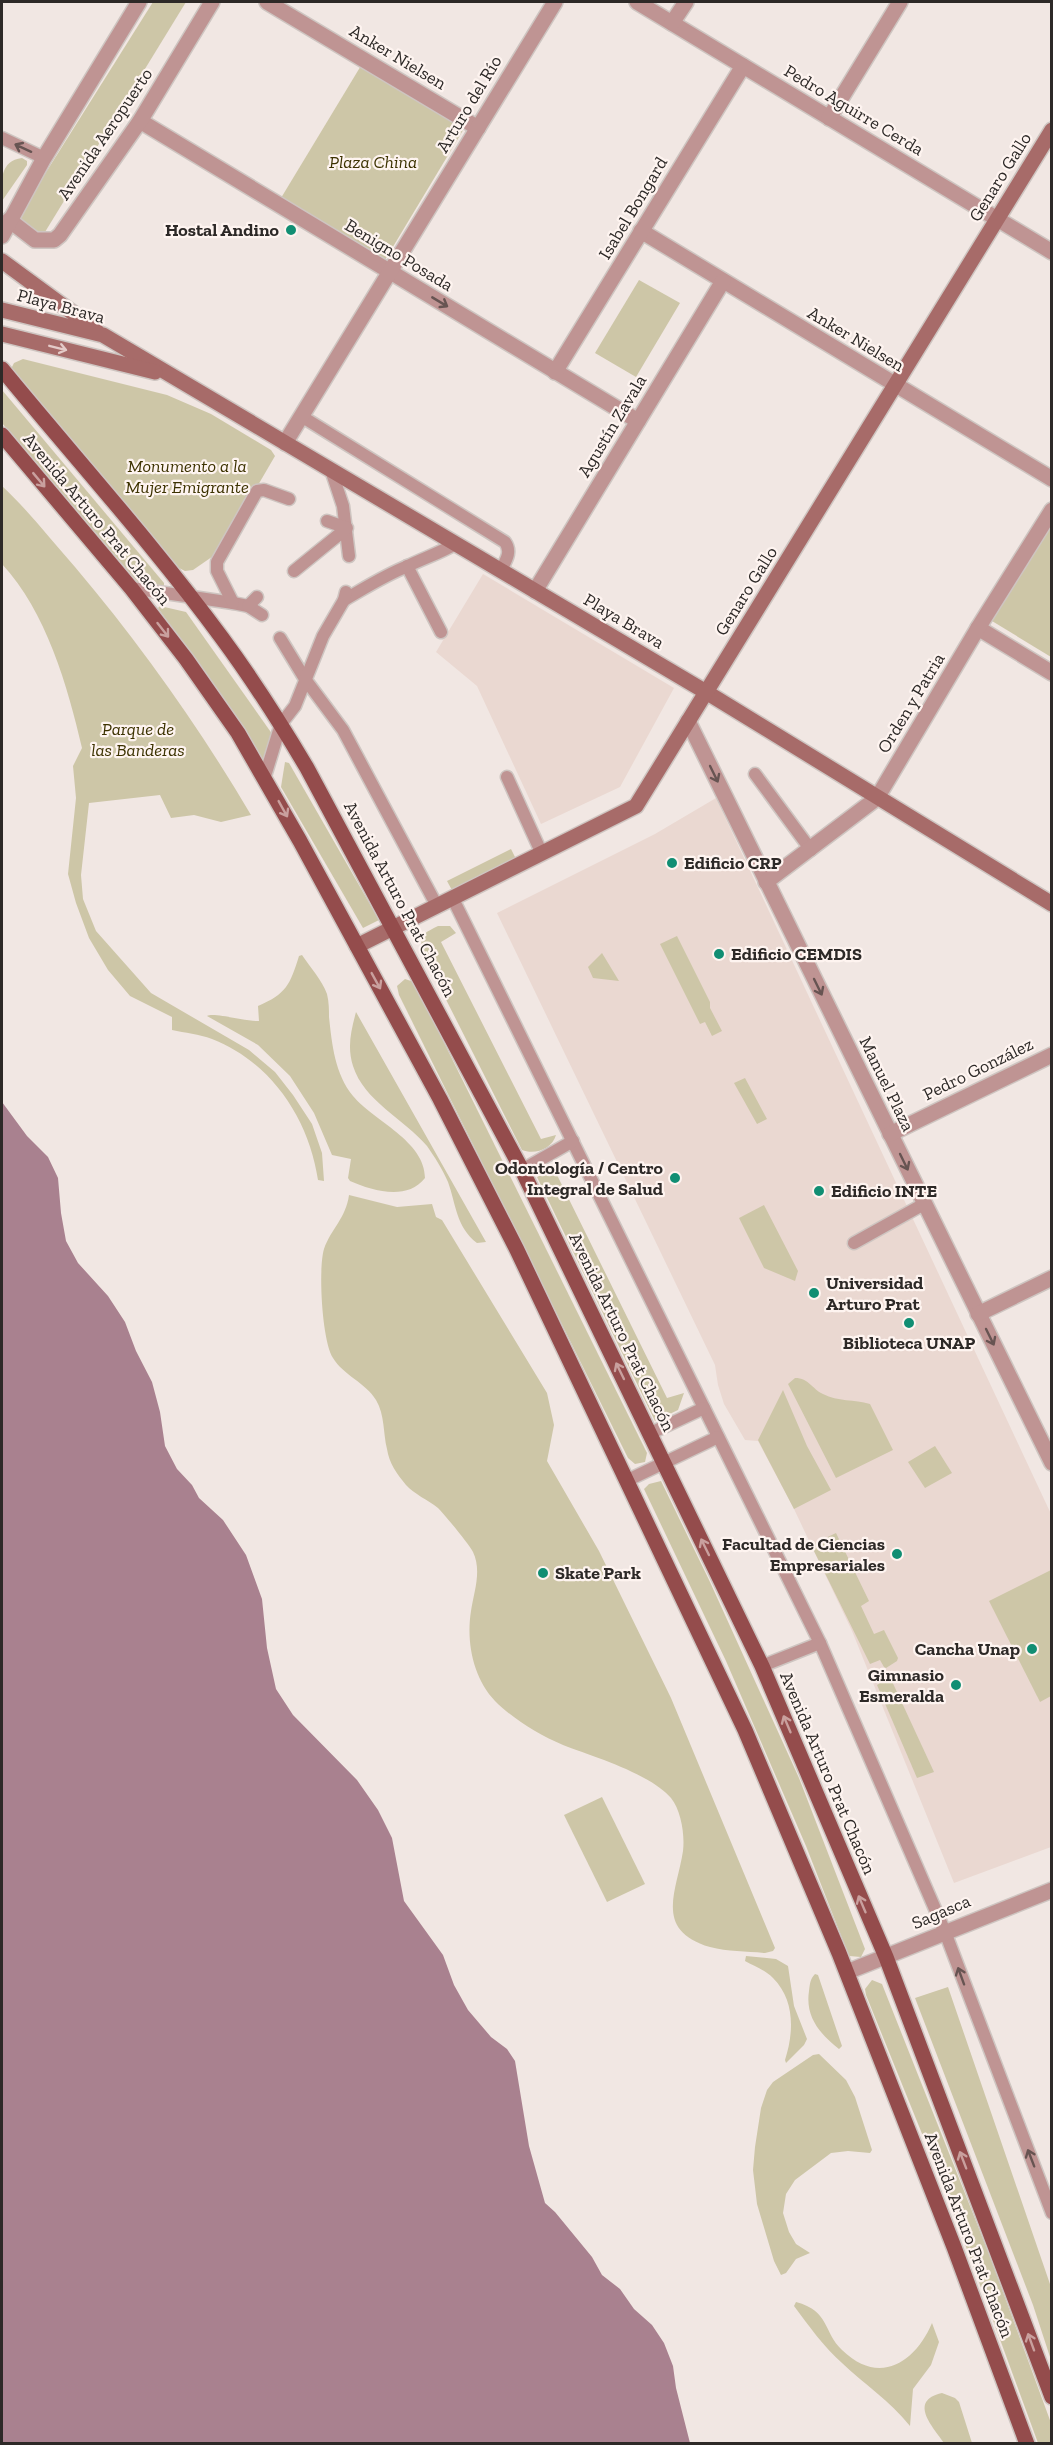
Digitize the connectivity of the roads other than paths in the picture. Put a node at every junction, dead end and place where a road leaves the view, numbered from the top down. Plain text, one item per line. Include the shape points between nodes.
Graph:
1 (139, 2) edge
2 (212, 2) edge
3 (267, 2) edge
4 (555, 2) edge
5 (637, 2) edge
6 (686, 2) edge
7 (900, 2) edge
8 (672, 23) junction
9 (743, 66) junction
10 (829, 118) junction
11 (140, 121) junction
12 (478, 128) junction
13 (1052, 130) edge
14 (2, 138) edge
15 (44, 158) junction
16 (5, 217) edge
17 (997, 219) junction
18 (641, 231) junction
19 (2, 236) edge
20 (1052, 252) edge
21 (2, 261) edge
22 (389, 273) junction
23 (723, 281) junction
24 (2, 310) edge
25 (2, 334) edge
26 (103, 335) junction
27 (2, 369) edge
28 (555, 372) junction
29 (173, 376) junction
30 (895, 385) junction
31 (301, 416) junction
32 (638, 421) junction
33 (2, 435) edge
34 (285, 443) junction
35 (331, 470) junction
36 (1052, 479) edge
37 (289, 499) dead end
38 (1052, 510) edge
39 (327, 521) dead end
40 (347, 528) junction
41 (455, 543) junction
42 (349, 556) dead end
43 (407, 566) junction
44 (501, 570) junction
45 (294, 572) dead end
46 (131, 588) junction
47 (535, 591) junction
48 (191, 597) junction
49 (257, 597) dead end
50 (233, 603) junction
51 (248, 606) junction
52 (262, 615) dead end
53 (978, 628) junction
54 (441, 632) dead end
55 (280, 638) dead end
56 (1052, 673) edge
57 (304, 679) junction
58 (706, 692) junction
59 (688, 721) junction
60 (281, 724) junction
61 (755, 774) dead end
62 (265, 776) junction
63 (507, 777) dead end
64 (877, 798) junction
65 (811, 850) junction
66 (542, 854) junction
67 (766, 882) junction
68 (453, 899) junction
69 (1052, 904) edge
70 (437, 906) junction
71 (394, 928) junction
72 (357, 946) junction
73 (1052, 1055) edge
74 (890, 1134) junction
75 (573, 1141) junction
76 (522, 1170) junction
77 (924, 1204) junction
78 (854, 1242) dead end
79 (1052, 1278) edge
80 (978, 1314) junction
81 (704, 1408) junction
82 (651, 1433) junction
83 (718, 1437) junction
84 (1052, 1463) edge
85 (664, 1464) junction
86 (626, 1481) junction
87 (820, 1643) junction
88 (762, 1666) junction
89 (1052, 1890) edge
90 (945, 1932) junction
91 (886, 1957) junction
92 (847, 1972) junction
93 (1052, 2213) edge
94 (1052, 2397) edge
95 (1027, 2444) edge

1 - 15 street
2 - 11 street, Avenida Aeropuerto
3 - 12 street, Anker Nielsen
4 - 12 street, Arturo del Río
5 - 8 street, Pedro Aguirre Cerda
6 - 8 street
7 - 10 street
8 - 9 street, Pedro Aguirre Cerda
9 - 10 street, Pedro Aguirre Cerda
9 - 18 street, Isabel Bongard
10 - 17 street, Pedro Aguirre Cerda
11 - 16 street, Avenida Aeropuerto via 54,240 35,240
11 - 22 street, Benigno Posada
12 - 22 street, Arturo del Río
13 - 17 street, Genaro Gallo
15 -> 14 lane
15 - 16 street
16 - 19 street
17 - 20 street, Pedro Aguirre Cerda
17 - 30 street, Genaro Gallo
18 - 23 street, Anker Nielsen
18 - 28 street, Isabel Bongard
21 - 26 street
22 -> 28 street, Benigno Posada
22 - 31 street, Arturo del Río
23 - 30 street, Anker Nielsen
23 - 32 street, Agustín Zavala
24 - 26 street, Playa Brava
25 -> 29 street, Playa Brava
26 - 29 street, Playa Brava
27 - 48 main road, Avenida Arturo Prat Chacón
28 - 32 street, Benigno Posada
29 - 34 street, Playa Brava
30 - 36 street, Anker Nielsen
30 - 58 street, Genaro Gallo
31 - 34 street, Arturo del Río
31 - 44 lane via 505,542 508,555
32 - 47 street, Agustín Zavala
33 -> 46 main road, Avenida Arturo Prat Chacón
34 - 35 street, Playa Brava
35 - 40 lane
35 - 41 street, Playa Brava
37 - 50 lane via 257,491 217,562 216,571
38 - 53 street, Orden y Patria
39 - 40 lane
40 - 42 lane
40 - 45 lane
41 - 43 lane
41 - 44 street, Playa Brava
43 - 54 lane
43 - 57 lane via 345,596
44 - 47 street, Playa Brava
46 - 48 lane
46 -> 62 main road, Avenida Arturo Prat Chacón via 186,659
47 - 58 street, Playa Brava
48 - 50 lane
48 - 60 main road, Avenida Arturo Prat Chacón
49 - 51 lane
50 - 51 lane
51 - 52 lane
53 - 56 street
53 - 64 street, Orden y Patria
55 - 57 lane
57 - 60 lane via 295,706
57 - 70 lane via 343,730
58 - 59 street, Genaro Gallo
58 - 64 street, Playa Brava
59 - 66 street, Genaro Gallo via 636,806
59 -> 67 street, Manuel Plaza
60 - 62 lane
60 - 71 main road, Avenida Arturo Prat Chacón
61 - 65 lane
62 -> 72 main road, Avenida Arturo Prat Chacón
63 - 66 lane
64 - 65 street, Orden y Patria
64 - 69 street, Playa Brava
65 - 67 street, Orden y Patria
66 - 68 street, Genaro Gallo
67 -> 74 street, Manuel Plaza
68 - 70 street, Genaro Gallo
68 - 75 lane
70 - 71 street, Genaro Gallo
71 - 72 street, Genaro Gallo
71 - 76 main road, Avenida Arturo Prat Chacón
72 -> 86 main road, Avenida Arturo Prat Chacón via 517,1250
73 - 74 street, Pedro González
74 -> 77 street, Manuel Plaza
75 - 76 lane
75 - 81 lane
82 -> 76 main road, Avenida Arturo Prat Chacón
77 - 78 lane
77 - 80 street, Manuel Plaza
79 - 80 street
80 -> 84 street, Manuel Plaza
81 - 82 lane
81 - 83 lane
82 - 85 main road, Avenida Arturo Prat Chacón
83 - 85 lane
83 - 87 lane
85 - 86 lane
88 -> 85 main road, Avenida Arturo Prat Chacón
86 - 92 main road, Avenida Arturo Prat Chacón via 745,1730
87 - 88 lane
87 - 90 lane
91 -> 88 main road, Avenida Arturo Prat Chacón
89 - 90 street, Sagasca
90 - 91 street, Sagasca
93 -> 90 lane
91 - 92 street, Sagasca
94 -> 91 main road, Avenida Arturo Prat Chacón
92 - 95 main road, Avenida Arturo Prat Chacón

